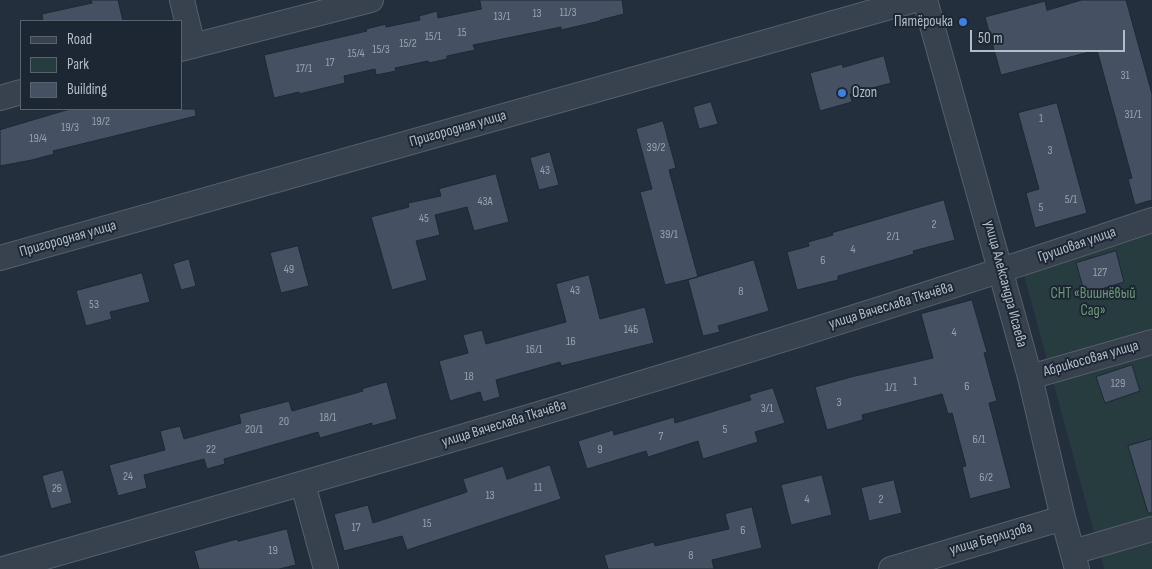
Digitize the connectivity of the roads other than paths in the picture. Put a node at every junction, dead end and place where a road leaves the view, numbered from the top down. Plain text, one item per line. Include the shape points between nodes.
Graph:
1 (182, 0) edge
2 (371, 0) edge
3 (915, 0) edge
4 (925, 0) edge
5 (187, 47) edge
6 (20, 92) edge
7 (0, 98) edge
8 (1152, 220) edge
9 (0, 258) edge
10 (1002, 271) junction
11 (1152, 342) edge
12 (1030, 376) junction
13 (302, 484) junction
14 (1063, 518) junction
15 (1152, 529) edge
16 (1075, 561) edge
17 (3, 569) edge
18 (326, 569) edge
19 (891, 569) edge

1 - 5 street
2 - 5 street
3 - 9 street, Пригородная улица
4 - 10 street, улица Александра Исаева
6 - 7 street
8 - 10 street, Грушовая улица
10 - 12 street, улица Александра Исаева
10 - 13 street, улица Вячеслава Ткачёва
11 - 12 street, Абрикосовая улица
12 - 14 street, улица Александра Исаева
13 - 17 street, улица Вячеслава Ткачёва
13 - 18 street
14 - 16 street, улица Александра Исаева
14 - 19 street, улица Берлизова
15 - 16 street

